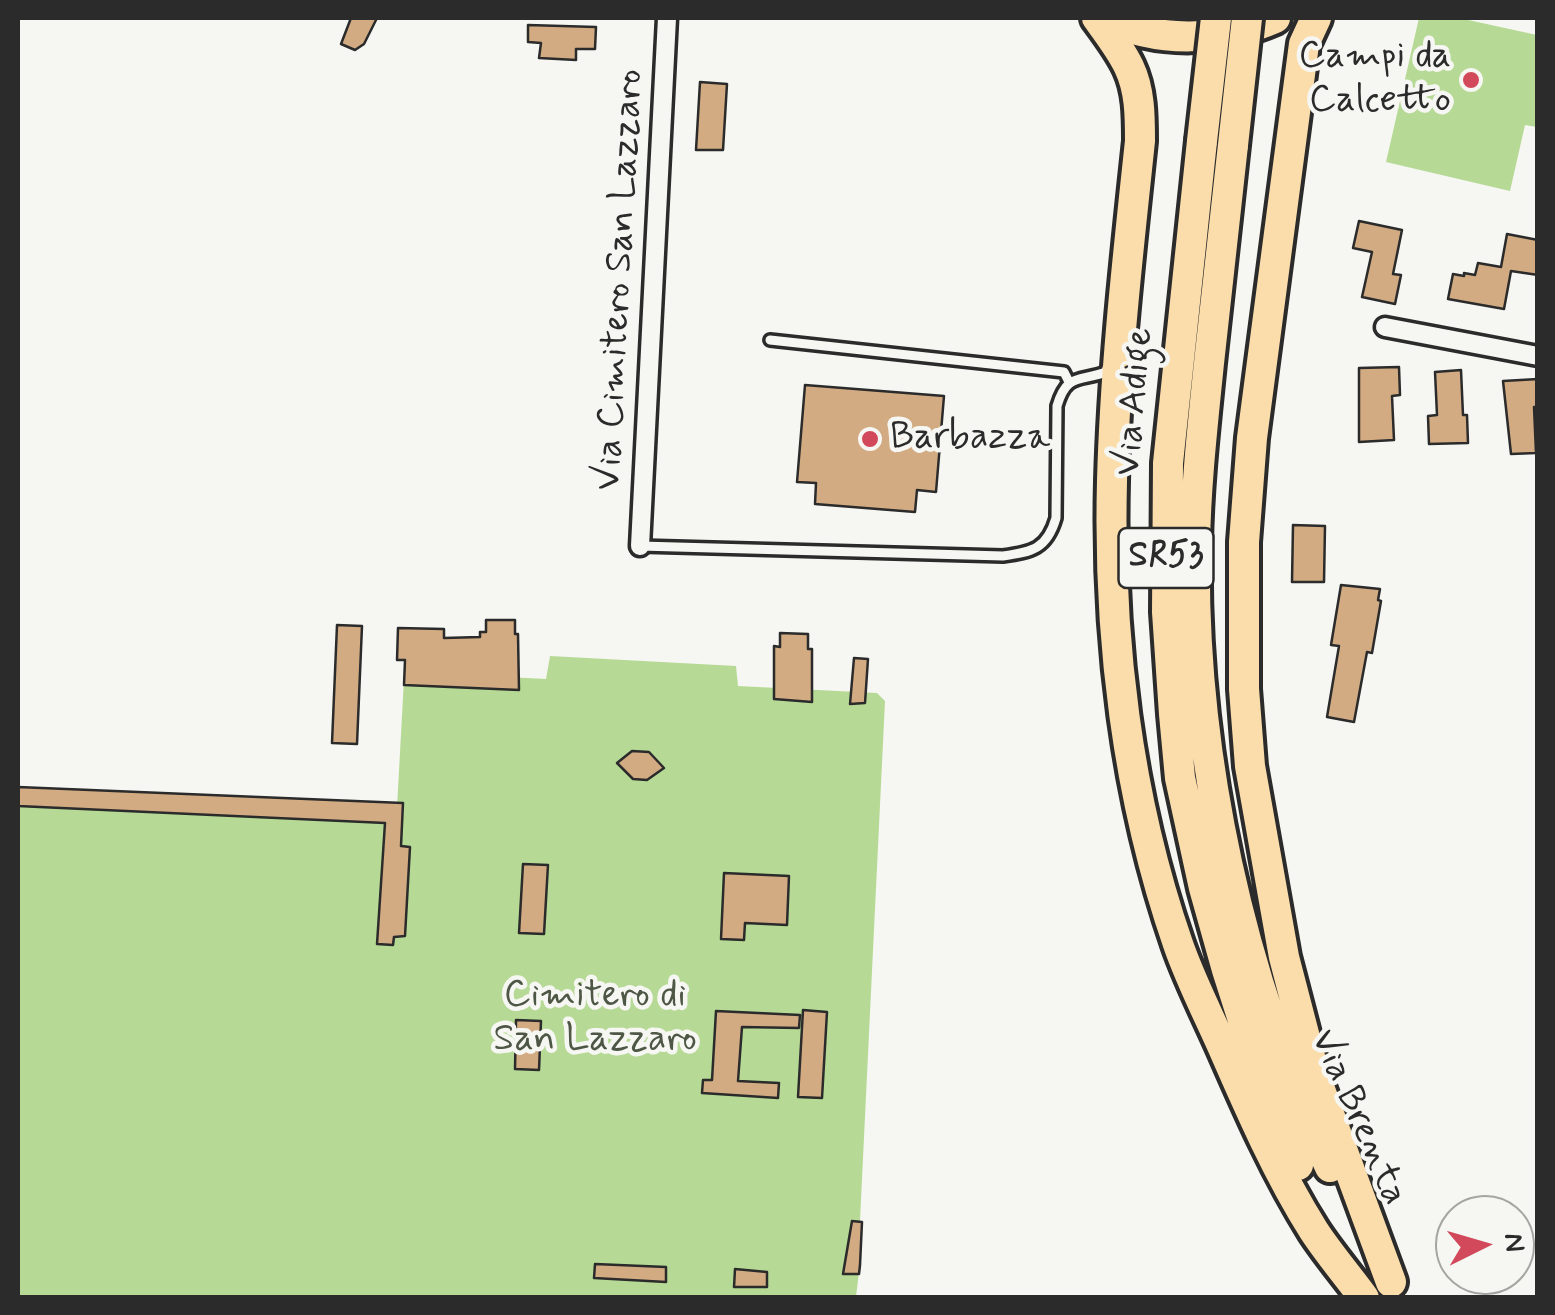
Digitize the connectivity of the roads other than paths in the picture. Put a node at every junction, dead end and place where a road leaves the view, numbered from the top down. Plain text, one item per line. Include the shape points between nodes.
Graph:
1 (666, 18) edge
2 (1097, 18) edge
3 (1106, 18) edge
4 (1216, 18) edge
5 (1247, 18) edge
6 (1276, 18) edge
7 (1316, 18) edge
8 (1218, 143) junction
9 (1125, 279) junction
10 (1385, 327) dead end
11 (770, 340) dead end
12 (1538, 356) edge
13 (1069, 382) junction
14 (640, 546) joint
15 (1240, 967) joint
16 (1380, 1294) edge

1 - 14 street, Via Cimitero San Lazzaro
2 - 9 main road via 1129,66 1138,93 1140,141
3 - 6 main road via 1154,34 1202,37
4 - 8 main road, Via Adige / SR53, bridge
5 - 8 main road, Via Adige / SR53, bridge
7 - 16 main road via 1304,44 1252,438 1244,689 1250,766 1284,957
8 - 15 main road, Via Adige / SR53 via 1195,607 1210,774 1232,882
9 - 13 lane via 1113,299 1106,372
9 - 16 main road via 1112,482 1114,590 1124,717 1153,858 1178,946 1258,1128 1314,1232
10 - 12 street
11 - 13 lane via 1064,372
13 - 14 lane via 1058,406 1056,518 1042,546 1024,553
15 - 16 main road, Via Brenta / SR53 via 1352,1212

